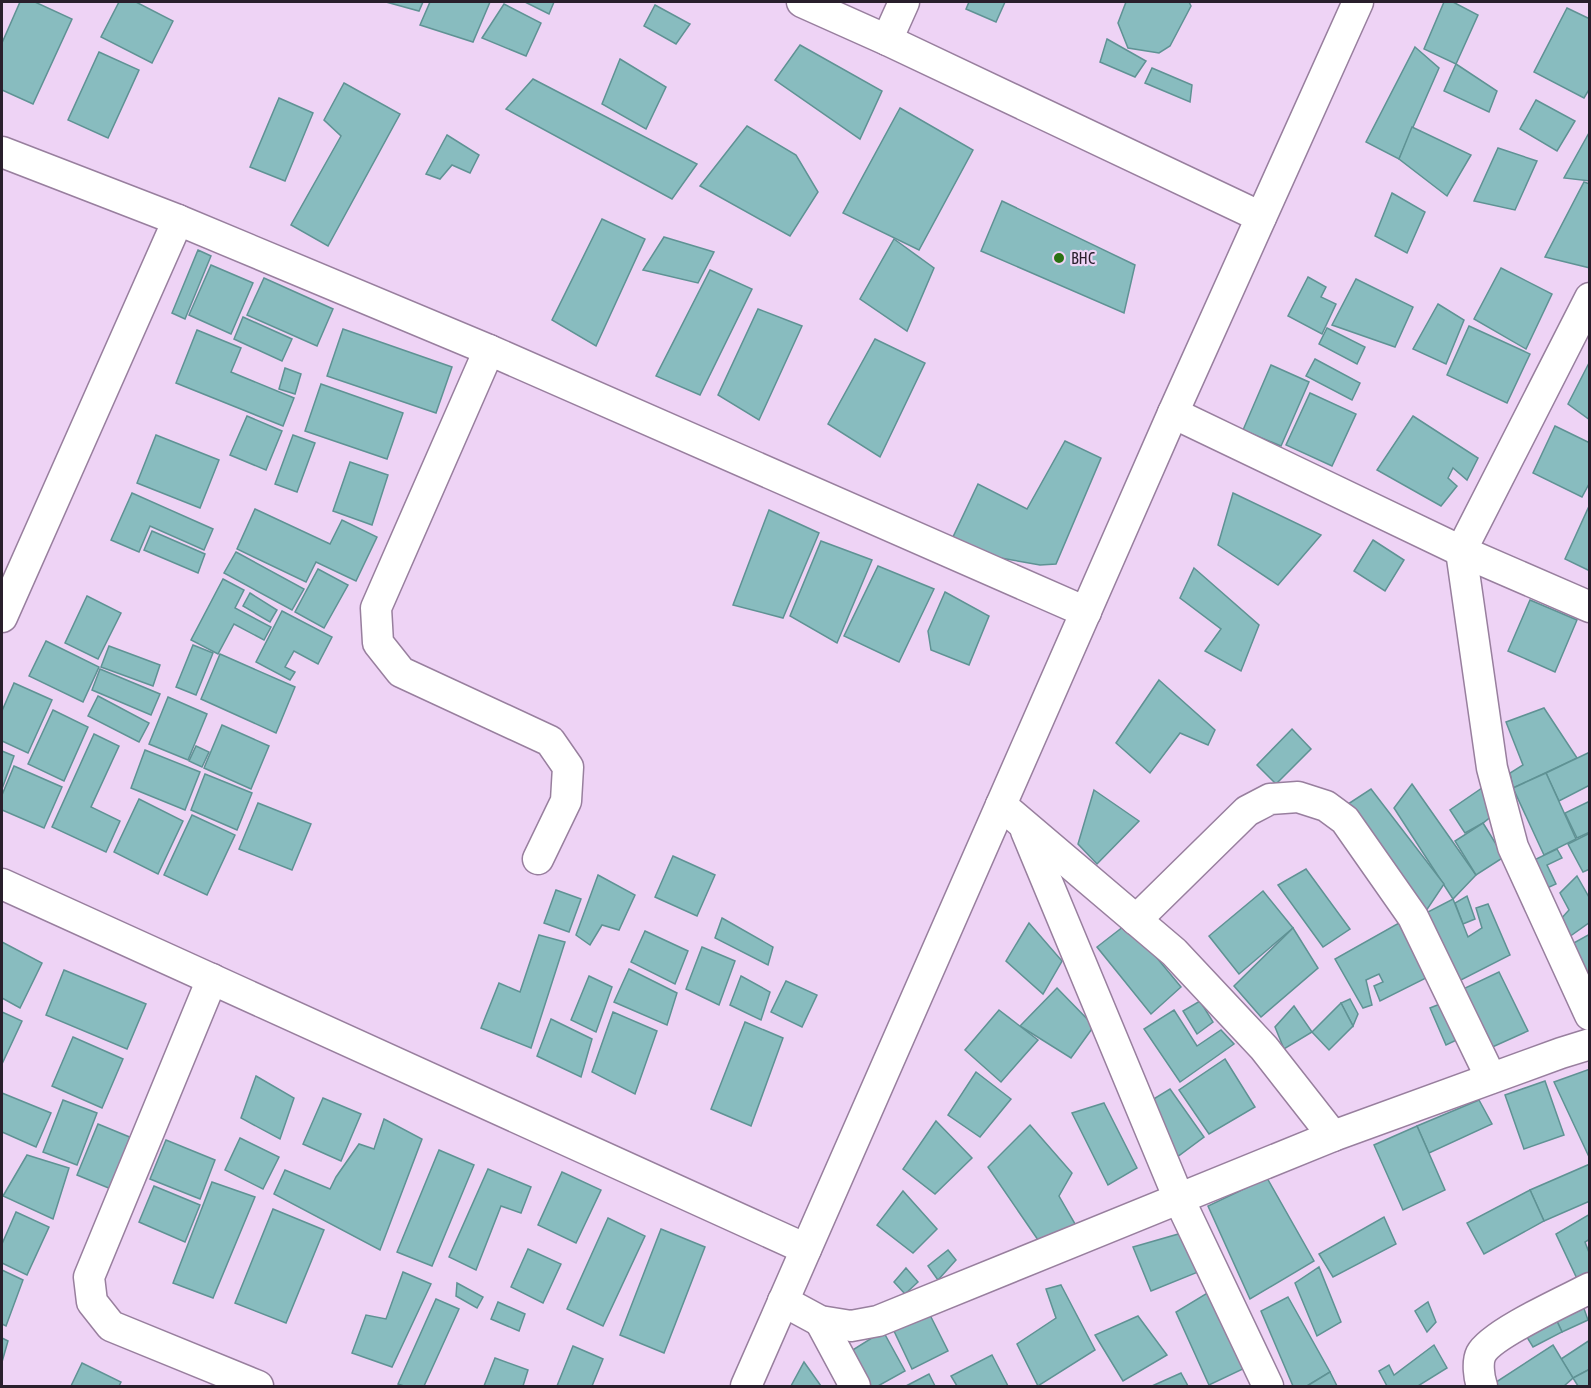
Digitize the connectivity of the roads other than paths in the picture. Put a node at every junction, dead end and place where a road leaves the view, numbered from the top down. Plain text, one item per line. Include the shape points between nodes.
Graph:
1 (802, 2) edge
2 (904, 2) edge
3 (1358, 2) edge
4 (887, 40) junction
5 (2, 152) edge
6 (1261, 217) junction
7 (178, 220) junction
8 (1590, 298) edge
9 (489, 350) junction
10 (1173, 413) junction
11 (1461, 551) junction
12 (1590, 607) edge
13 (1086, 612) junction
14 (2, 617) edge
15 (1001, 805) junction
16 (1023, 825) junction
17 (538, 859) dead end
18 (2, 884) edge
19 (1136, 920) junction
20 (212, 979) junction
21 (1590, 1015) edge
22 (1590, 1044) edge
23 (1491, 1078) junction
24 (1333, 1136) junction
25 (1179, 1199) junction
26 (806, 1249) junction
27 (1590, 1288) edge
28 (783, 1301) junction
29 (820, 1321) junction
30 (258, 1386) edge
31 (746, 1386) edge
32 (855, 1386) edge
33 (1268, 1386) edge
34 (1482, 1386) edge

1 - 4 street
2 - 4 street
3 - 6 street
4 - 6 street
5 - 7 street
6 - 10 street
7 - 9 street
7 - 14 street
8 - 11 street
9 - 13 street
9 - 17 street via 376,608 378,643 401,672 550,741 568,767 566,801
10 - 11 street
10 - 13 street
11 - 12 street
11 - 21 street via 1492,768 1513,847
13 - 15 street
15 - 16 street
15 - 26 street
16 - 19 street
16 - 25 street
18 - 20 street
19 - 23 street via 1247,811 1270,799 1298,797 1326,806 1345,820 1413,917
19 - 24 street via 1174,952 1264,1048
20 - 26 street
20 - 30 street via 89,1276 92,1302 111,1326
22 - 23 street
23 - 24 street
24 - 25 street
25 - 29 street via 878,1320 851,1326
25 - 33 street
26 - 28 street
27 - 34 street via 1495,1338 1480,1355
28 - 29 street
28 - 31 street
29 - 32 street

